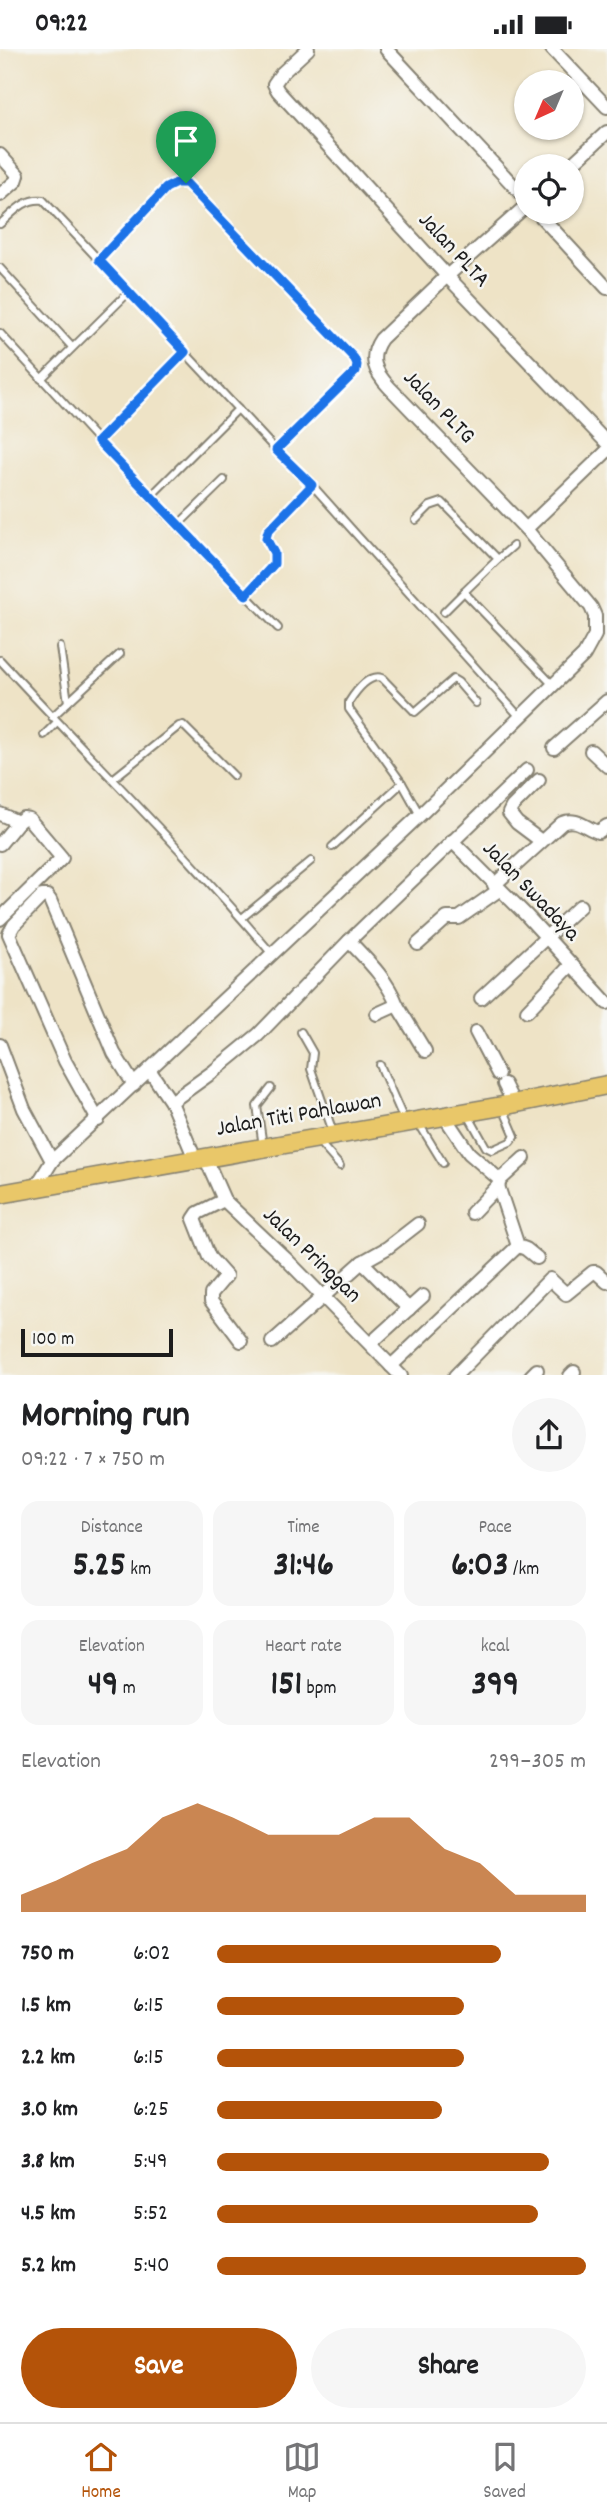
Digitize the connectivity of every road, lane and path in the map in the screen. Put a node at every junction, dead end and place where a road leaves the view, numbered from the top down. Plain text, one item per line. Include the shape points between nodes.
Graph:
1 (308, 49) edge
2 (386, 49) edge
3 (552, 49) edge
4 (607, 107) edge
5 (607, 132) edge
6 (583, 154) edge
7 (0, 155) edge
8 (514, 189) edge
9 (0, 195) edge
10 (514, 215) edge
11 (0, 224) edge
12 (548, 224) edge
13 (99, 260) junction
14 (0, 268) edge
15 (447, 276) junction
16 (607, 288) edge
17 (129, 292) junction
18 (0, 333) edge
19 (72, 348) junction
20 (185, 352) junction
21 (41, 379) junction
22 (238, 409) junction
23 (98, 441) junction
24 (607, 443) edge
25 (276, 450) junction
26 (607, 451) edge
27 (224, 479) dead end
28 (312, 485) junction
29 (150, 497) junction
30 (416, 520) dead end
31 (178, 525) junction
32 (526, 529) junction
33 (513, 546) dead end
34 (498, 559) junction
35 (464, 593) junction
36 (246, 595) junction
37 (444, 612) dead end
38 (278, 628) dead end
39 (60, 647) dead end
40 (120, 654) dead end
41 (0, 660) edge
42 (552, 684) junction
43 (607, 701) edge
44 (68, 702) junction
45 (476, 703) dead end
46 (519, 716) junction
47 (55, 719) junction
48 (44, 735) dead end
49 (554, 748) dead end
50 (591, 751) dead end
51 (607, 766) edge
52 (527, 770) dead end
53 (234, 776) dead end
54 (114, 778) junction
55 (539, 780) dead end
56 (402, 783) junction
57 (0, 814) edge
58 (420, 815) junction
59 (18, 822) junction
60 (607, 826) edge
61 (452, 841) junction
62 (541, 841) junction
63 (0, 844) edge
64 (332, 848) dead end
65 (311, 861) dead end
66 (497, 888) junction
67 (580, 906) dead end
68 (242, 918) junction
69 (0, 919) edge
70 (546, 939) junction
71 (349, 940) junction
72 (418, 944) dead end
73 (272, 954) junction
74 (571, 965) junction
75 (605, 996) edge
76 (481, 998) dead end
77 (397, 1005) junction
78 (527, 1011) dead end
79 (377, 1014) dead end
80 (301, 1032) dead end
81 (476, 1032) dead end
82 (0, 1045) edge
83 (425, 1051) dead end
84 (380, 1065) dead end
85 (150, 1071) junction
86 (134, 1085) junction
87 (607, 1085) edge
88 (271, 1088) dead end
89 (171, 1102) junction
90 (508, 1105) junction
91 (466, 1112) junction
92 (444, 1116) junction
93 (97, 1120) junction
94 (411, 1121) junction
95 (333, 1134) junction
96 (314, 1137) junction
97 (264, 1146) junction
98 (200, 1158) junction
99 (524, 1158) dead end
100 (52, 1161) junction
101 (443, 1163) dead end
102 (340, 1166) dead end
103 (499, 1183) junction
104 (36, 1187) junction
105 (0, 1194) edge
106 (224, 1200) junction
107 (472, 1213) dead end
108 (418, 1224) dead end
109 (518, 1246) junction
110 (537, 1258) dead end
111 (362, 1262) junction
112 (607, 1282) edge
113 (423, 1296) dead end
114 (324, 1297) junction
115 (409, 1308) junction
116 (241, 1341) dead end
117 (272, 1342) dead end
118 (370, 1344) junction
119 (391, 1366) junction
120 (401, 1375) edge
121 (455, 1375) edge

1 - 15 street, Jalan PLTA via 274,84
2 - 8 street
3 - 4 street
5 - 6 street
7 - 9 street via 18,177
10 - 15 street, Jalan PLTG
11 - 13 lane via 23,204 43,200
12 - 16 street
13 - 17 lane
13 - 25 lane via 166,188 186,183 354,358 356,371
14 - 19 lane
15 - 24 street, Jalan PLTA
15 - 32 street, Jalan PLTG via 381,339 373,364 379,377
17 - 19 lane
17 - 20 lane
18 - 21 lane
19 - 21 lane
20 - 22 lane
20 - 23 lane
21 - 23 lane
22 - 25 lane
22 - 29 lane
23 - 29 lane
25 - 28 lane
26 - 32 street
27 - 31 lane
28 - 36 lane via 268,531 274,564
28 - 46 lane
29 - 31 lane
30 - 34 lane via 430,506 442,502
31 - 36 lane
32 - 42 street, Jalan PLTG via 595,616 595,635 584,655
33 - 34 lane
34 - 35 lane
35 - 37 lane
35 - 42 lane
36 - 38 lane
39 - 44 lane
40 - 44 lane
41 - 47 lane
42 - 46 street
43 - 49 street
44 - 47 lane
45 - 56 lane via 455,679 415,712 379,677 371,677 352,697 349,709
46 - 58 street
47 - 48 lane
47 - 54 lane
50 - 51 street
52 - 61 street
53 - 54 lane via 183,725
54 - 68 lane
55 - 62 street via 509,813
56 - 58 lane
56 - 64 lane
57 - 59 street
58 - 73 street
59 - 63 street
59 - 69 street via 29,819 62,858
60 - 62 street via 596,832 569,820
61 - 66 street, Jalan Swadaya
61 - 71 street
62 - 66 street
65 - 68 lane
66 - 70 street, Jalan Swadaya
66 - 72 street via 459,918 447,918
67 - 70 street
68 - 73 lane
70 - 74 street, Jalan Swadaya
70 - 76 street
71 - 77 street via 389,986
71 - 89 street via 258,1035
73 - 85 street
74 - 75 street, Jalan Swadaya
74 - 78 street
77 - 79 street
77 - 83 street
80 - 95 lane via 313,1053 311,1069
81 - 90 street via 501,1079
82 - 100 street via 24,1109
84 - 94 lane
85 - 86 street
85 - 89 street, Jalan Pringgan
86 - 93 street
86 - 93 street via 114,1053 50,900 42,896 9,934 65,1062
87 - 90 main road, Jalan Titi Pahlawan
88 - 97 lane via 257,1105
89 - 98 street, Jalan Pringgan
90 - 91 main road, Jalan Titi Pahlawan
90 - 91 lane via 515,1136 492,1150
91 - 92 main road, Jalan Titi Pahlawan
92 - 94 main road, Jalan Titi Pahlawan
92 - 103 street via 469,1153
93 - 100 street
94 - 95 main road, Jalan Titi Pahlawan
94 - 101 lane
95 - 96 main road, Jalan Titi Pahlawan
96 - 97 main road, Jalan Titi Pahlawan
96 - 102 lane
97 - 98 main road, Jalan Titi Pahlawan
98 - 104 main road, Jalan Titi Pahlawan
98 - 106 street, Jalan Pringgan
99 - 103 street
100 - 104 street
103 - 107 street
103 - 109 street
104 - 105 main road, Jalan Titi Pahlawan
106 - 114 street, Jalan Pringgan
106 - 116 street via 194,1219 209,1257 226,1276 210,1298
108 - 111 street
109 - 110 street
109 - 119 street
111 - 114 street
111 - 115 street
112 - 121 street via 593,1272 566,1294 550,1279
113 - 115 street
114 - 117 street
114 - 118 street, Jalan Pringgan
115 - 118 street
118 - 119 street, Jalan Pringgan
119 - 120 street, Jalan Pringgan

